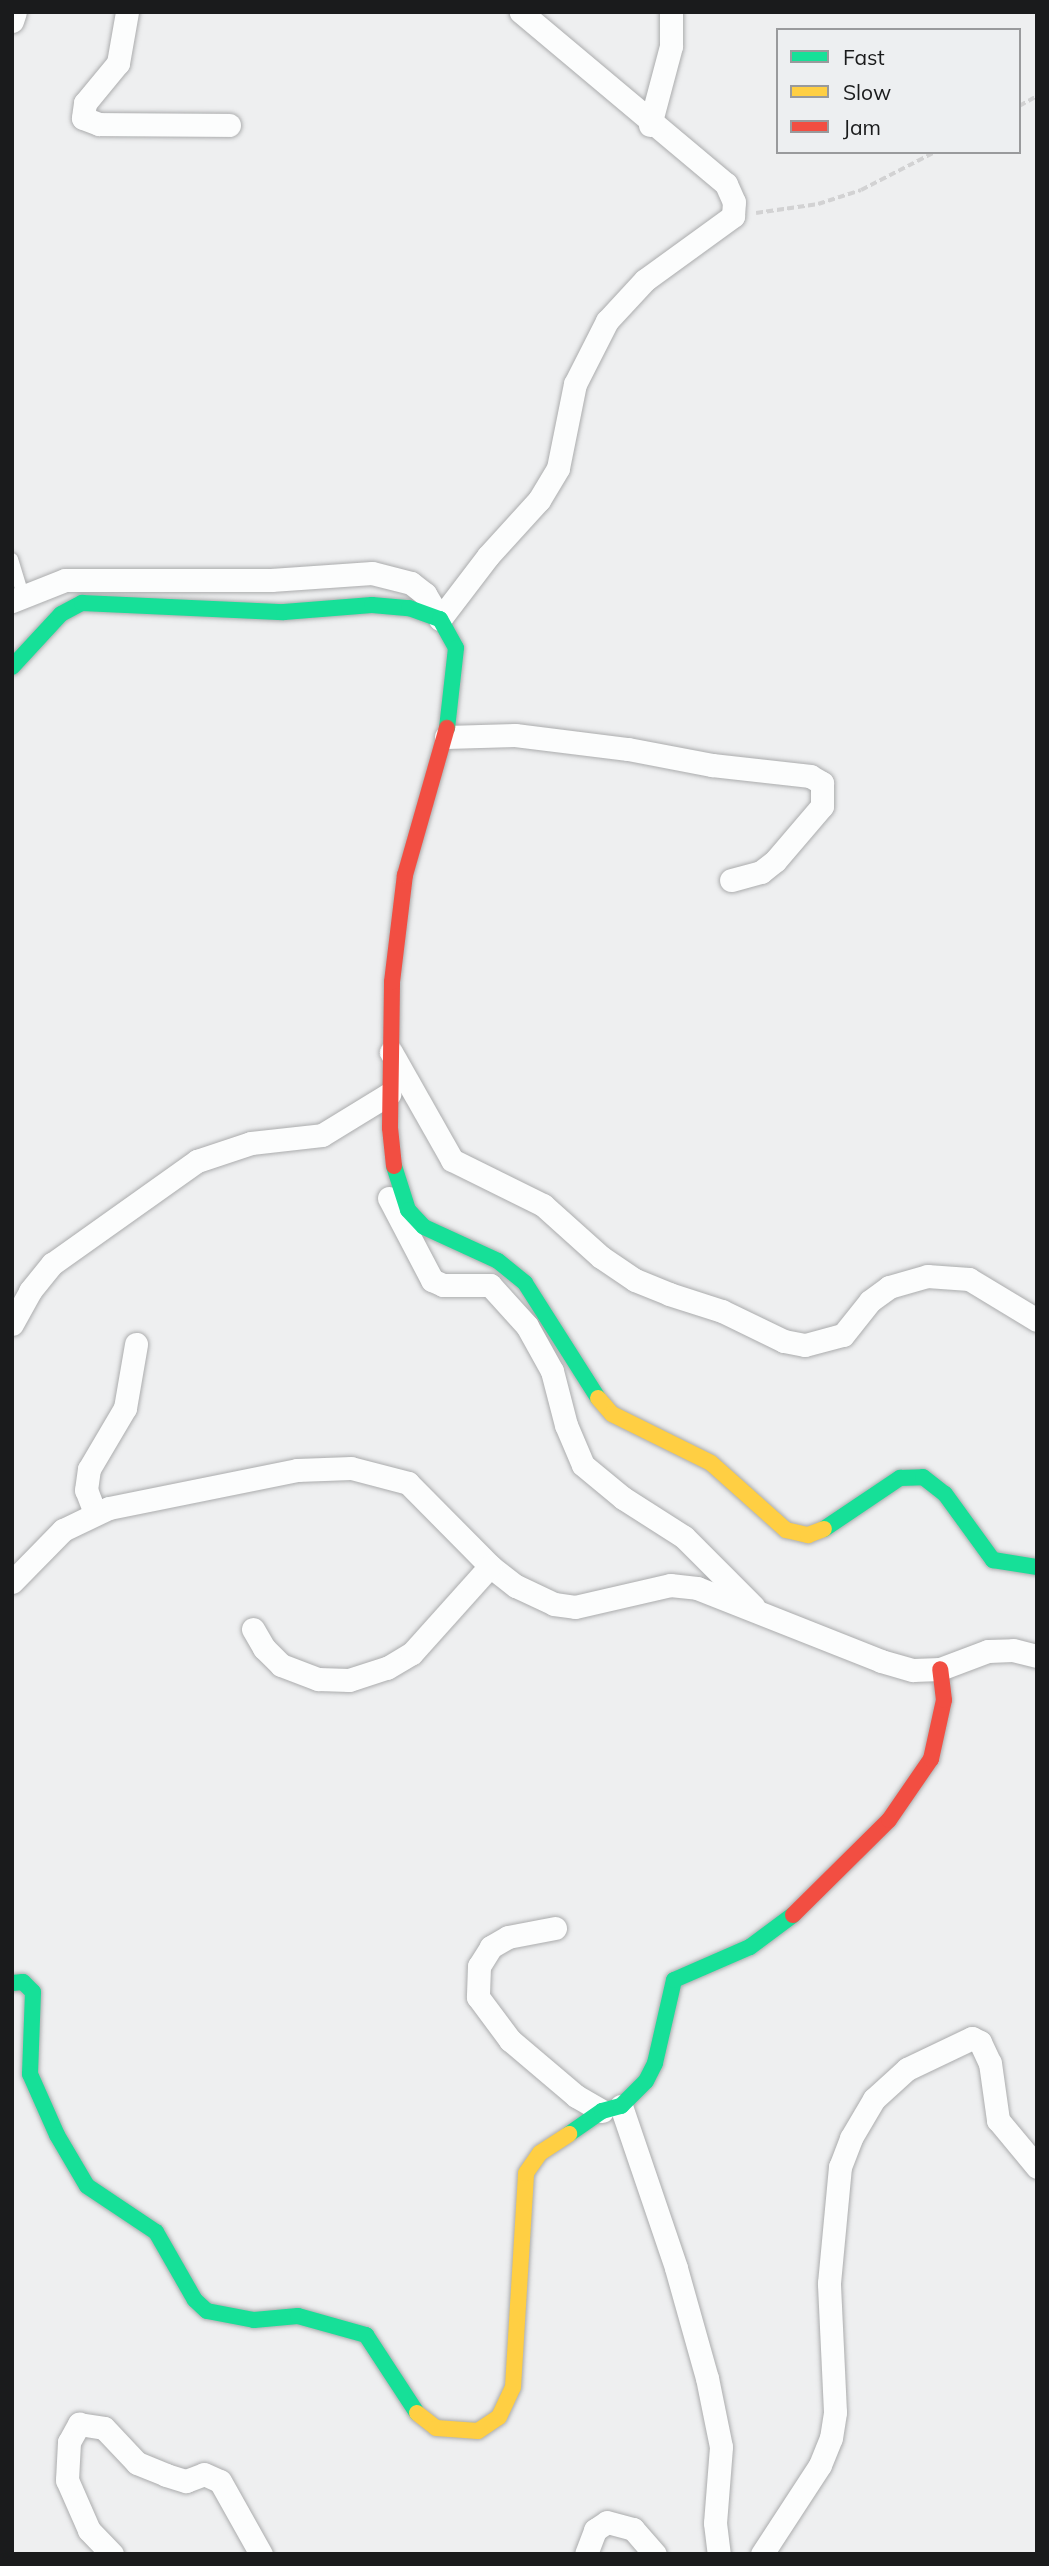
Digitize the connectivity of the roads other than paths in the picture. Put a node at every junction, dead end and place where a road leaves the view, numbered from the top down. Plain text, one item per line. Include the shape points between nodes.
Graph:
1 (15, 12) edge
2 (127, 12) edge
3 (521, 12) edge
4 (671, 12) edge
5 (12, 21) edge
6 (229, 125) dead end
7 (650, 125) junction
8 (12, 559) edge
9 (94, 578) junction
10 (18, 599) edge
11 (151, 609) junction
12 (440, 619) junction
13 (12, 667) edge
14 (446, 737) junction
15 (731, 880) dead end
16 (390, 1049) junction
17 (389, 1094) junction
18 (394, 1166) junction
19 (1037, 1320) edge
20 (12, 1324) edge
21 (136, 1344) dead end
22 (95, 1513) junction
23 (490, 1566) junction
24 (1037, 1567) edge
25 (12, 1582) edge
26 (760, 1613) junction
27 (253, 1629) dead end
28 (1037, 1656) edge
29 (940, 1669) junction
30 (555, 1928) dead end
31 (12, 1983) edge
32 (612, 2109) junction
33 (1037, 2166) edge
34 (112, 2554) edge
35 (261, 2554) edge
36 (586, 2554) edge
37 (656, 2554) edge
38 (719, 2554) edge
39 (762, 2554) edge

1 - 5 street
2 - 6 street via 118,63 85,103 83,118 99,124
3 - 7 street
4 - 7 street via 671,46
7 - 12 street via 726,184 734,202 733,216 645,280 607,321 575,384 558,468 539,500
8 - 10 lane
9 - 10 street via 65,580
9 - 11 street
9 - 12 street via 135,583 372,573 411,583 425,594
11 - 12 street via 312,612 372,605 408,608
11 - 13 street via 95,602 70,608
12 - 14 street via 456,648
14 - 15 street via 514,735 615,747 810,776 822,783 822,806 775,861 761,872
14 - 16 street via 405,874 397,920
16 - 17 street
16 - 19 street via 452,1160 543,1205 601,1257 635,1280 722,1311 784,1341 805,1345 843,1335 870,1301 889,1287 927,1276 969,1279
17 - 18 street
17 - 20 street via 322,1135 251,1143 197,1161 52,1264
18 - 24 street via 402,1198 424,1227 485,1254 524,1283 566,1342 592,1391 612,1414 711,1463 786,1530 808,1535 821,1531 900,1478 923,1477 945,1494 993,1560
18 - 26 street via 388,1191 391,1210 432,1280 483,1283 508,1301 546,1356 571,1443 583,1465 623,1498 684,1537
21 - 22 street via 125,1408 89,1469 86,1490
22 - 23 street via 297,1470 351,1468 408,1483
22 - 25 street via 62,1530
23 - 26 street via 554,1604 575,1607 670,1585 697,1588
23 - 27 street via 412,1653 387,1668 349,1680 318,1679 281,1665
26 - 29 street via 881,1661 913,1670
28 - 29 street via 1013,1650 988,1651
29 - 32 street via 941,1730 917,1785 857,1856 808,1904 750,1947 674,1980 655,2063 646,2081
30 - 32 street via 508,1937 491,1947 479,1966 478,1997 510,2040 576,2096
31 - 32 street via 23,1982 33,1992 30,2074 52,2126 87,2186 156,2232 195,2300 207,2311 224,2315 254,2320 298,2316 366,2334 411,2407 436,2428 478,2431 489,2427 506,2404 517,2338 526,2173 540,2153
32 - 38 street via 676,2268 707,2378 721,2447 715,2523
33 - 39 street via 998,2120 990,2063 980,2042 972,2038 907,2069 874,2099 850,2138 840,2167 829,2283 835,2412 831,2438 820,2465
34 - 35 street via 89,2530 67,2480 69,2442 79,2424 104,2428 137,2463 166,2475 186,2481 204,2474 220,2481
36 - 37 street via 595,2530 607,2522 633,2529

